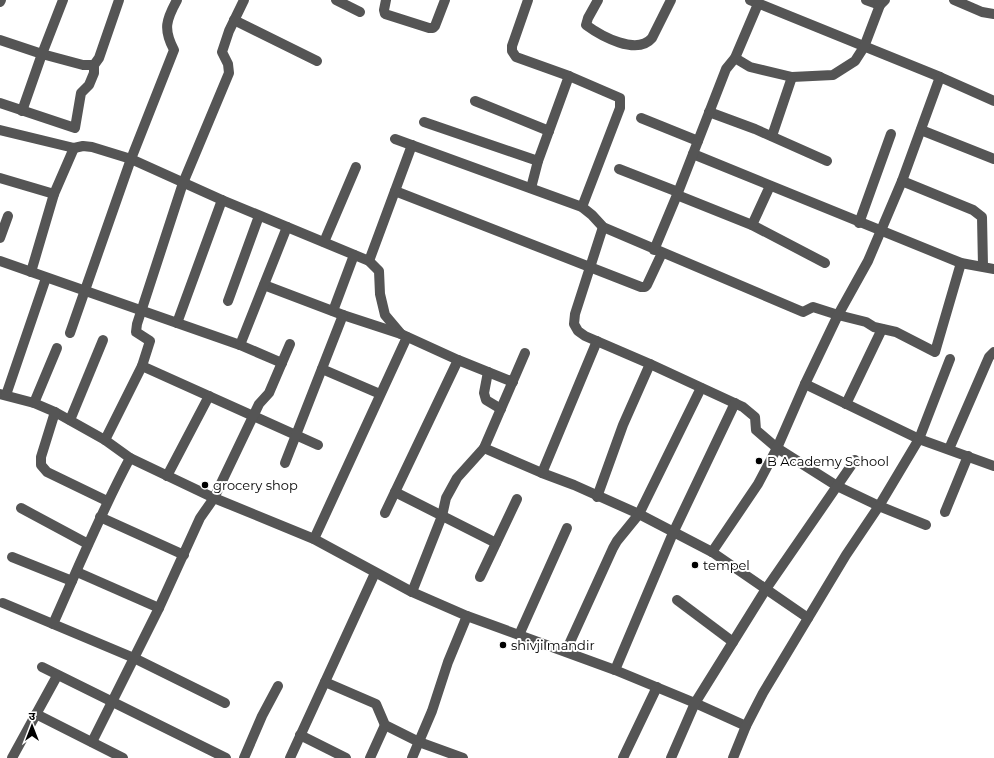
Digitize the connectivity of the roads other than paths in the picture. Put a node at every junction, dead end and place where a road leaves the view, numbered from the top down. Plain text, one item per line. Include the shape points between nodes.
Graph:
1 (63, 0) edge
2 (119, 0) edge
3 (177, 0) edge
4 (244, 0) edge
5 (336, 0) edge
6 (386, 0) edge
7 (445, 0) edge
8 (528, 0) edge
9 (598, 0) edge
10 (672, 0) edge
11 (866, 0) edge
12 (954, 0) edge
13 (754, 2) edge
14 (883, 3) edge
15 (360, 12) dead end
16 (994, 14) edge
17 (234, 20) junction
18 (0, 40) edge
19 (864, 47) junction
20 (42, 54) junction
21 (735, 58) junction
22 (317, 61) dead end
23 (94, 65) junction
24 (569, 76) junction
25 (940, 77) junction
26 (792, 78) junction
27 (475, 101) dead end
28 (994, 101) edge
29 (0, 103) edge
30 (22, 111) junction
31 (709, 112) junction
32 (641, 118) dead end
33 (424, 122) dead end
34 (0, 130) edge
35 (921, 130) junction
36 (549, 131) junction
37 (891, 134) dead end
38 (772, 136) junction
39 (395, 139) dead end
40 (698, 141) junction
41 (412, 145) junction
42 (74, 148) junction
43 (693, 154) junction
44 (131, 159) junction
45 (994, 159) edge
46 (538, 161) junction
47 (827, 161) dead end
48 (356, 167) dead end
49 (620, 169) dead end
50 (0, 178) edge
51 (902, 181) junction
52 (183, 183) junction
53 (770, 186) junction
54 (531, 188) junction
55 (395, 191) junction
56 (54, 194) junction
57 (677, 194) junction
58 (222, 200) junction
59 (582, 207) junction
60 (8, 216) dead end
61 (259, 216) junction
62 (859, 223) junction
63 (752, 225) junction
64 (288, 227) junction
65 (603, 227) junction
66 (881, 232) junction
67 (0, 238) edge
68 (324, 242) junction
69 (658, 251) junction
70 (354, 255) junction
71 (0, 261) edge
72 (369, 261) junction
73 (825, 263) dead end
74 (960, 263) junction
75 (983, 266) junction
76 (591, 267) junction
77 (994, 268) edge
78 (32, 272) junction
79 (46, 278) junction
80 (264, 285) junction
81 (86, 291) junction
82 (228, 301) dead end
83 (142, 310) junction
84 (333, 311) junction
85 (343, 315) junction
86 (838, 315) junction
87 (177, 323) junction
88 (882, 329) junction
89 (70, 333) dead end
90 (404, 336) junction
91 (103, 340) dead end
92 (597, 341) junction
93 (290, 344) dead end
94 (240, 345) junction
95 (57, 348) dead end
96 (994, 352) edge
97 (524, 353) dead end
98 (950, 359) dead end
99 (458, 360) junction
100 (282, 363) junction
101 (650, 364) junction
102 (142, 366) junction
103 (322, 369) junction
104 (488, 372) junction
105 (513, 382) junction
106 (805, 384) junction
107 (701, 388) junction
108 (3, 394) edge
109 (380, 394) junction
110 (209, 396) junction
111 (735, 403) junction
112 (34, 404) junction
113 (846, 404) junction
114 (501, 409) junction
115 (55, 412) junction
116 (253, 416) junction
117 (70, 420) junction
118 (296, 435) junction
119 (918, 439) junction
120 (105, 440) junction
121 (318, 445) dead end
122 (484, 448) junction
123 (777, 448) junction
124 (949, 449) junction
125 (968, 456) junction
126 (130, 458) junction
127 (855, 460) dead end
128 (285, 463) dead end
129 (994, 466) edge
130 (542, 474) junction
131 (167, 476) junction
132 (837, 486) junction
133 (395, 492) junction
134 (598, 497) junction
135 (214, 498) junction
136 (517, 499) dead end
137 (107, 501) junction
138 (879, 506) junction
139 (21, 508) dead end
140 (945, 512) dead end
141 (385, 513) dead end
142 (639, 514) junction
143 (442, 516) junction
144 (100, 517) junction
145 (926, 525) dead end
146 (567, 528) dead end
147 (674, 533) junction
148 (314, 539) junction
149 (496, 543) junction
150 (88, 544) junction
151 (712, 552) junction
152 (184, 555) junction
153 (12, 557) dead end
154 (375, 573) junction
155 (75, 576) junction
156 (480, 577) dead end
157 (766, 589) junction
158 (412, 592) junction
159 (677, 600) dead end
160 (3, 603) dead end
161 (159, 608) junction
162 (467, 616) junction
163 (808, 618) junction
164 (53, 624) junction
165 (518, 634) junction
166 (733, 642) junction
167 (566, 651) junction
168 (134, 658) junction
169 (42, 667) dead end
170 (614, 670) junction
171 (57, 676) junction
172 (325, 682) junction
173 (278, 686) dead end
174 (656, 687) junction
175 (113, 702) junction
176 (225, 703) dead end
177 (695, 703) junction
178 (36, 714) junction
179 (385, 725) junction
180 (746, 726) junction
181 (300, 735) junction
182 (92, 742) junction
183 (419, 742) junction
184 (15, 757) edge
185 (123, 758) edge
186 (226, 758) edge
187 (244, 758) edge
188 (290, 758) edge
189 (346, 758) edge
190 (370, 758) edge
191 (412, 758) edge
192 (463, 758) edge
193 (623, 758) edge
194 (671, 758) edge
195 (733, 758) edge

1 - 20 street
2 - 23 street via 99,58
3 - 44 street via 168,19 166,31 174,50
4 - 17 street
5 - 15 street
6 - 7 street via 385,14 429,28 435,26
8 - 24 street via 512,51 516,57
9 - 10 street via 586,25 595,32 623,44 636,46 649,42
11 - 14 street
12 - 16 street via 982,12
13 - 19 street
13 - 21 street
14 - 19 street
17 - 22 street
17 - 52 street via 222,52 229,73
18 - 20 street
19 - 25 street
19 - 26 street via 855,61 834,75
20 - 23 street via 83,65
20 - 30 street
21 - 26 street via 750,67
21 - 31 street via 726,69
23 - 30 street via 89,85 81,93 75,128
24 - 36 street
24 - 59 street via 620,98 620,108
25 - 28 street
25 - 35 street
26 - 38 street
27 - 36 street
29 - 30 street
31 - 38 street
31 - 40 street
32 - 40 street
33 - 46 street
34 - 42 street
35 - 45 street
35 - 51 street
36 - 46 street
37 - 62 street
38 - 47 street
39 - 41 street
40 - 43 street
41 - 54 street
41 - 55 street
42 - 44 street via 92,147
42 - 56 street
43 - 53 street
43 - 57 street
44 - 52 street
44 - 81 street
46 - 54 street
48 - 68 street
49 - 57 street
50 - 56 street
51 - 66 street
51 - 75 street via 973,210 982,217
52 - 58 street
52 - 83 street
53 - 62 street
53 - 63 street
54 - 59 street
55 - 72 street
55 - 76 street
56 - 78 street
57 - 63 street
57 - 69 street
58 - 61 street
58 - 87 street
59 - 65 street
60 - 67 street
61 - 64 street
61 - 82 street
62 - 66 street
63 - 73 street
64 - 68 street
64 - 80 street
65 - 69 street
65 - 76 street
66 - 74 street
66 - 86 street
68 - 70 street
69 - 76 street via 648,285 645,287 636,286
69 - 86 street via 803,312 813,307
70 - 72 street
70 - 84 street
71 - 78 street
72 - 90 street via 379,271 380,294 385,315
74 - 75 street
74 - 88 street via 935,352 896,332
75 - 77 street
76 - 92 street via 574,324 578,331
78 - 79 street
79 - 81 street
79 - 108 street
80 - 84 street
80 - 94 street
81 - 83 street
81 - 89 street
83 - 87 street
83 - 102 street via 136,332 150,341
84 - 85 street
85 - 90 street
85 - 103 street
86 - 88 street
86 - 106 street
87 - 94 street
88 - 113 street
90 - 99 street
90 - 109 street
91 - 117 street
92 - 101 street
92 - 130 street
93 - 100 street
94 - 100 street
95 - 112 street
96 - 124 street via 989,357
97 - 105 street
98 - 119 street
99 - 104 street
99 - 133 street
100 - 116 street via 269,394 259,404
101 - 107 street
101 - 134 street via 623,426
102 - 110 street
102 - 120 street
103 - 109 street
103 - 118 street
104 - 105 street
104 - 114 street via 484,393 486,400
105 - 114 street
106 - 113 street
106 - 123 street
107 - 111 street
107 - 142 street
108 - 112 street
109 - 148 street
110 - 116 street
110 - 131 street
111 - 123 street via 755,417 756,430
111 - 147 street
112 - 115 street
113 - 119 street
114 - 122 street
115 - 117 street
115 - 137 street via 41,458 41,466 47,472
116 - 118 street
116 - 135 street
117 - 120 street
118 - 121 street
118 - 128 street
119 - 124 street
119 - 138 street
120 - 126 street
122 - 130 street
122 - 143 street via 457,478 446,498
123 - 132 street
123 - 151 street via 758,484
124 - 125 street
125 - 129 street
125 - 140 street
126 - 131 street
126 - 137 street
127 - 132 street
130 - 134 street
131 - 135 street
132 - 138 street
132 - 157 street
133 - 141 street
133 - 143 street
134 - 142 street
135 - 148 street
135 - 152 street via 200,518
136 - 149 street
137 - 144 street
138 - 145 street
138 - 163 street
139 - 150 street
142 - 147 street
142 - 167 street via 613,548
143 - 149 street
143 - 158 street
144 - 150 street
144 - 152 street
146 - 165 street
147 - 151 street
147 - 170 street
148 - 154 street
149 - 156 street
150 - 155 street
151 - 157 street
152 - 161 street
153 - 155 street
154 - 158 street
154 - 172 street
155 - 161 street
155 - 164 street
157 - 163 street
157 - 166 street
158 - 162 street
159 - 166 street
160 - 164 street
161 - 168 street
162 - 165 street
162 - 183 street
163 - 180 street
164 - 168 street
165 - 167 street
166 - 177 street
167 - 170 street
168 - 175 street
168 - 176 street
169 - 171 street
170 - 174 street
171 - 175 street
171 - 178 street
172 - 179 street via 376,704
172 - 181 street
173 - 187 street
174 - 177 street
174 - 193 street
175 - 182 street
175 - 186 street
177 - 180 street
177 - 194 street
178 - 182 street
178 - 184 street
179 - 183 street
179 - 190 street
180 - 195 street
181 - 188 street
181 - 189 street
182 - 185 street
183 - 191 street
183 - 192 street

